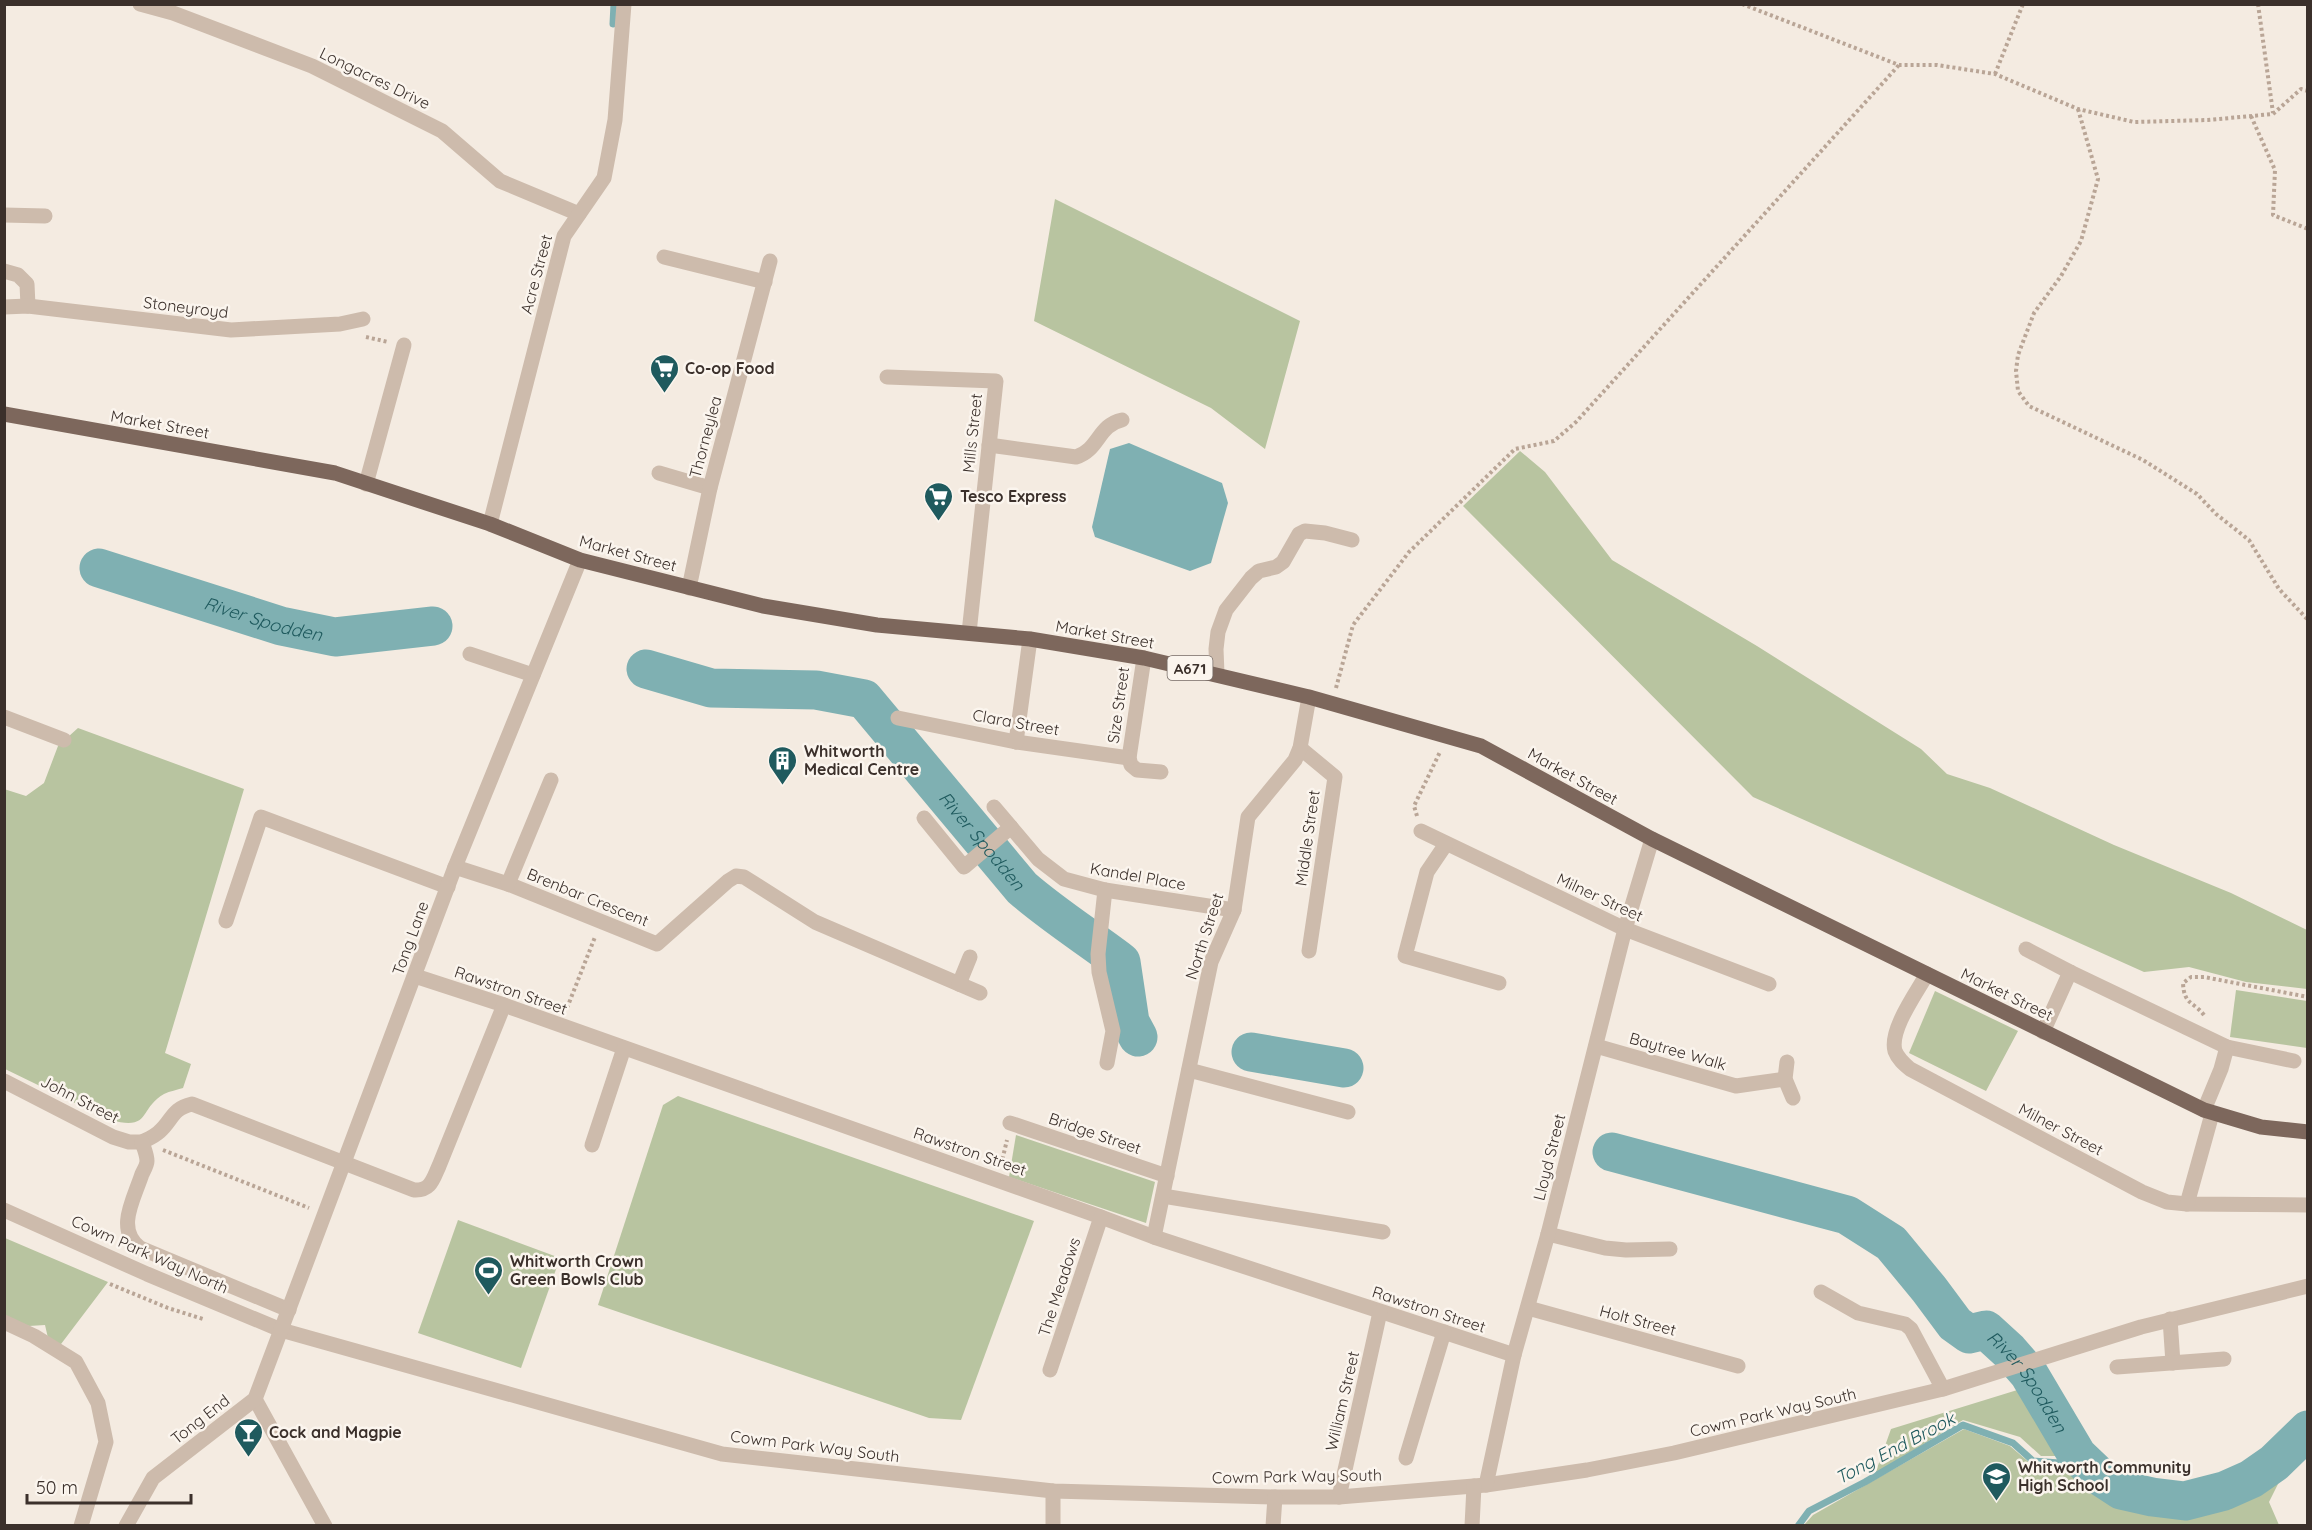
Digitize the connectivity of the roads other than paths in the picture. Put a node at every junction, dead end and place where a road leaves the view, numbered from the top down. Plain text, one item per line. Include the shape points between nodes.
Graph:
1 (140, 4) edge
2 (624, 4) edge
3 (579, 214) junction
4 (4, 215) edge
5 (45, 216) dead end
6 (664, 257) dead end
7 (770, 261) dead end
8 (4, 271) edge
9 (765, 282) junction
10 (28, 306) junction
11 (4, 307) edge
12 (363, 320) dead end
13 (404, 345) dead end
14 (887, 377) dead end
15 (4, 414) edge
16 (1122, 420) dead end
17 (989, 445) junction
18 (659, 473) dead end
19 (366, 484) junction
20 (710, 488) junction
21 (490, 524) junction
22 (1352, 540) dead end
23 (580, 560) junction
24 (689, 588) junction
25 (969, 633) junction
26 (1030, 639) junction
27 (470, 654) dead end
28 (1143, 658) junction
29 (1217, 674) junction
30 (532, 675) junction
31 (1309, 697) junction
32 (4, 717) edge
33 (898, 718) dead end
34 (64, 740) dead end
35 (1016, 742) junction
36 (1300, 748) junction
37 (1129, 758) junction
38 (1161, 772) dead end
39 (551, 780) dead end
40 (994, 807) dead end
41 (924, 818) dead end
42 (1421, 831) dead end
43 (1006, 832) junction
44 (1652, 839) junction
45 (1446, 844) junction
46 (455, 867) junction
47 (508, 884) junction
48 (448, 887) junction
49 (1105, 890) junction
50 (1234, 910) junction
51 (226, 921) dead end
52 (1626, 929) junction
53 (2026, 949) dead end
54 (1309, 951) dead end
55 (970, 957) dead end
56 (2070, 972) junction
57 (1927, 974) junction
58 (415, 976) junction
59 (1499, 983) dead end
60 (959, 984) junction
61 (1769, 984) dead end
62 (980, 993) dead end
63 (504, 1005) junction
64 (2043, 1032) junction
65 (1596, 1046) junction
66 (2227, 1047) junction
67 (624, 1048) junction
68 (2294, 1061) dead end
69 (1787, 1062) dead end
70 (1107, 1063) dead end
71 (1189, 1070) junction
72 (1785, 1079) junction
73 (4, 1081) edge
74 (1793, 1098) dead end
75 (1348, 1112) dead end
76 (2208, 1112) junction
77 (1011, 1123) road end
78 (2307, 1132) edge
79 (142, 1142) junction
80 (592, 1145) dead end
81 (343, 1163) junction
82 (1167, 1176) junction
83 (1163, 1196) junction
84 (2187, 1204) junction
85 (2307, 1205) edge
86 (4, 1210) edge
87 (1101, 1216) junction
88 (1383, 1232) dead end
89 (1548, 1234) junction
90 (1154, 1238) junction
91 (1670, 1249) dead end
92 (2307, 1286) edge
93 (1821, 1292) dead end
94 (1528, 1308) junction
95 (289, 1310) junction
96 (1380, 1312) junction
97 (2170, 1319) junction
98 (4, 1322) edge
99 (281, 1330) junction
100 (1444, 1332) junction
101 (1514, 1355) junction
102 (2224, 1359) dead end
103 (2173, 1363) junction
104 (1738, 1366) dead end
105 (2117, 1367) dead end
106 (1050, 1370) dead end
107 (1943, 1389) junction
108 (255, 1399) junction
109 (1406, 1458) dead end
110 (1480, 1486) junction
111 (1053, 1491) junction
112 (1275, 1497) junction
113 (1339, 1497) junction
114 (81, 1526) edge
115 (126, 1526) edge
116 (325, 1526) edge
117 (1053, 1526) edge
118 (1273, 1526) edge
119 (1472, 1526) edge

1 - 3 street, Longacres Drive via 312,66 442,131 500,181
2 - 3 street, Acre Street via 615,120 604,178
3 - 21 street, Acre Street via 564,236
4 - 5 street
6 - 9 street
7 - 9 street, Thorneylea
8 - 10 street via 27,284
9 - 20 street, Thorneylea
10 - 11 street, Stoneyroyd
10 - 12 street, Stoneyroyd via 231,330
13 - 19 street
14 - 17 street, Mills Street via 996,381
15 - 19 main road, Market Street / A671 via 335,473
16 - 17 street via 1107,426 1085,454 1076,457
17 - 25 street, Mills Street
18 - 20 street
19 - 21 main road, Market Street / A671
20 - 24 street, Thorneylea
21 - 23 main road, Market Street / A671
22 - 29 street via 1305,531 1299,534 1282,562 1251,578 1222,621 1216,650
23 - 24 main road, Market Street / A671
23 - 30 street, Tong Lane
24 - 25 main road, Market Street / A671 via 763,606 865,623
25 - 26 main road, Market Street / A671
26 - 28 main road, Market Street / A671
26 - 35 street
27 - 30 street
28 - 29 main road, Market Street / A671
28 - 37 street, Size Street
29 - 31 main road, Market Street / A671
30 - 46 street, Tong Lane
31 - 36 street, North Street
31 - 44 main road, Market Street / A671 via 1481,746
32 - 34 street
33 - 35 street, Clara Street
35 - 37 street, Clara Street
36 - 50 street, North Street via 1288,771 1248,817
36 - 54 street, Middle Street via 1335,777
37 - 38 street via 1137,770
39 - 47 street
40 - 43 street, Kandel Place
41 - 43 street via 964,867
42 - 45 street, Milner Street
43 - 49 street, Kandel Place via 1064,879
44 - 52 street, Lloyd Street
44 - 57 main road, Market Street / A671
45 - 52 street, Milner Street
45 - 59 street via 1427,872 1405,956
46 - 47 street, Brenbar Crescent
46 - 48 street, Tong Lane
47 - 60 street, Brenbar Crescent via 657,944 728,881 744,877 815,922
48 - 51 street via 261,817
48 - 58 street, Tong Lane
49 - 50 street, Kandel Place
49 - 70 street via 1098,954 1113,1031
50 - 71 street, North Street via 1211,962
52 - 61 street, Milner Street
52 - 65 street, Lloyd Street
53 - 56 street
55 - 60 street
56 - 64 street
56 - 66 street
57 - 64 main road, Market Street / A671
57 - 84 street, Milner Street via 1896,1030 1895,1051 1900,1061 2142,1192 2167,1202
58 - 63 street, Rawstron Street
58 - 81 street, Tong Lane
60 - 62 street, Brenbar Crescent
63 - 67 street, Rawstron Street
63 - 81 street via 429,1186 414,1190
64 - 76 main road, Market Street / A671
65 - 72 street, Baytree Walk via 1736,1086
65 - 89 street, Lloyd Street
66 - 68 street
66 - 76 street
67 - 80 street
67 - 87 street, Rawstron Street
69 - 72 street
71 - 75 street
71 - 82 street, North Street
72 - 74 street
73 - 79 street, John Street via 113,1137
76 - 78 main road, Market Street / A671 via 2261,1127
76 - 84 street
77 - 82 street, Bridge Street
79 - 81 street via 161,1131 174,1112 192,1104
79 - 95 street via 147,1161 129,1212 127,1230 134,1243
81 - 95 street, Tong Lane
82 - 83 street, North Street
83 - 88 street
83 - 90 street, North Street
84 - 85 street, Milner Street
86 - 99 street, Cowm Park Way North
87 - 90 street, Rawstron Street
87 - 106 street, The Meadows
89 - 91 street via 1605,1248
89 - 94 street, Lloyd Street
90 - 96 street, Rawstron Street
92 - 97 street, Cowm Park Way South
93 - 107 street via 1858,1313 1905,1324
94 - 101 street, Lloyd Street
94 - 104 street, Holt Street
95 - 99 street, Tong Lane
96 - 100 street, Rawstron Street
96 - 113 street, William Street
97 - 103 street
97 - 107 street, Cowm Park Way South
98 - 114 street via 76,1362 98,1403 106,1442
99 - 108 street, Tong End
99 - 111 street, Cowm Park Way South via 722,1454
100 - 101 street, Rawstron Street
100 - 109 street
101 - 110 street, Lloyd Street
102 - 103 street
103 - 105 street
107 - 110 street, Cowm Park Way South via 1674,1454
108 - 115 street, Tong End via 153,1478
108 - 116 street
110 - 113 street, Cowm Park Way South
110 - 119 street, Lloyd Street
111 - 112 street, Cowm Park Way South
111 - 117 street
112 - 113 street, Cowm Park Way South
112 - 118 street

